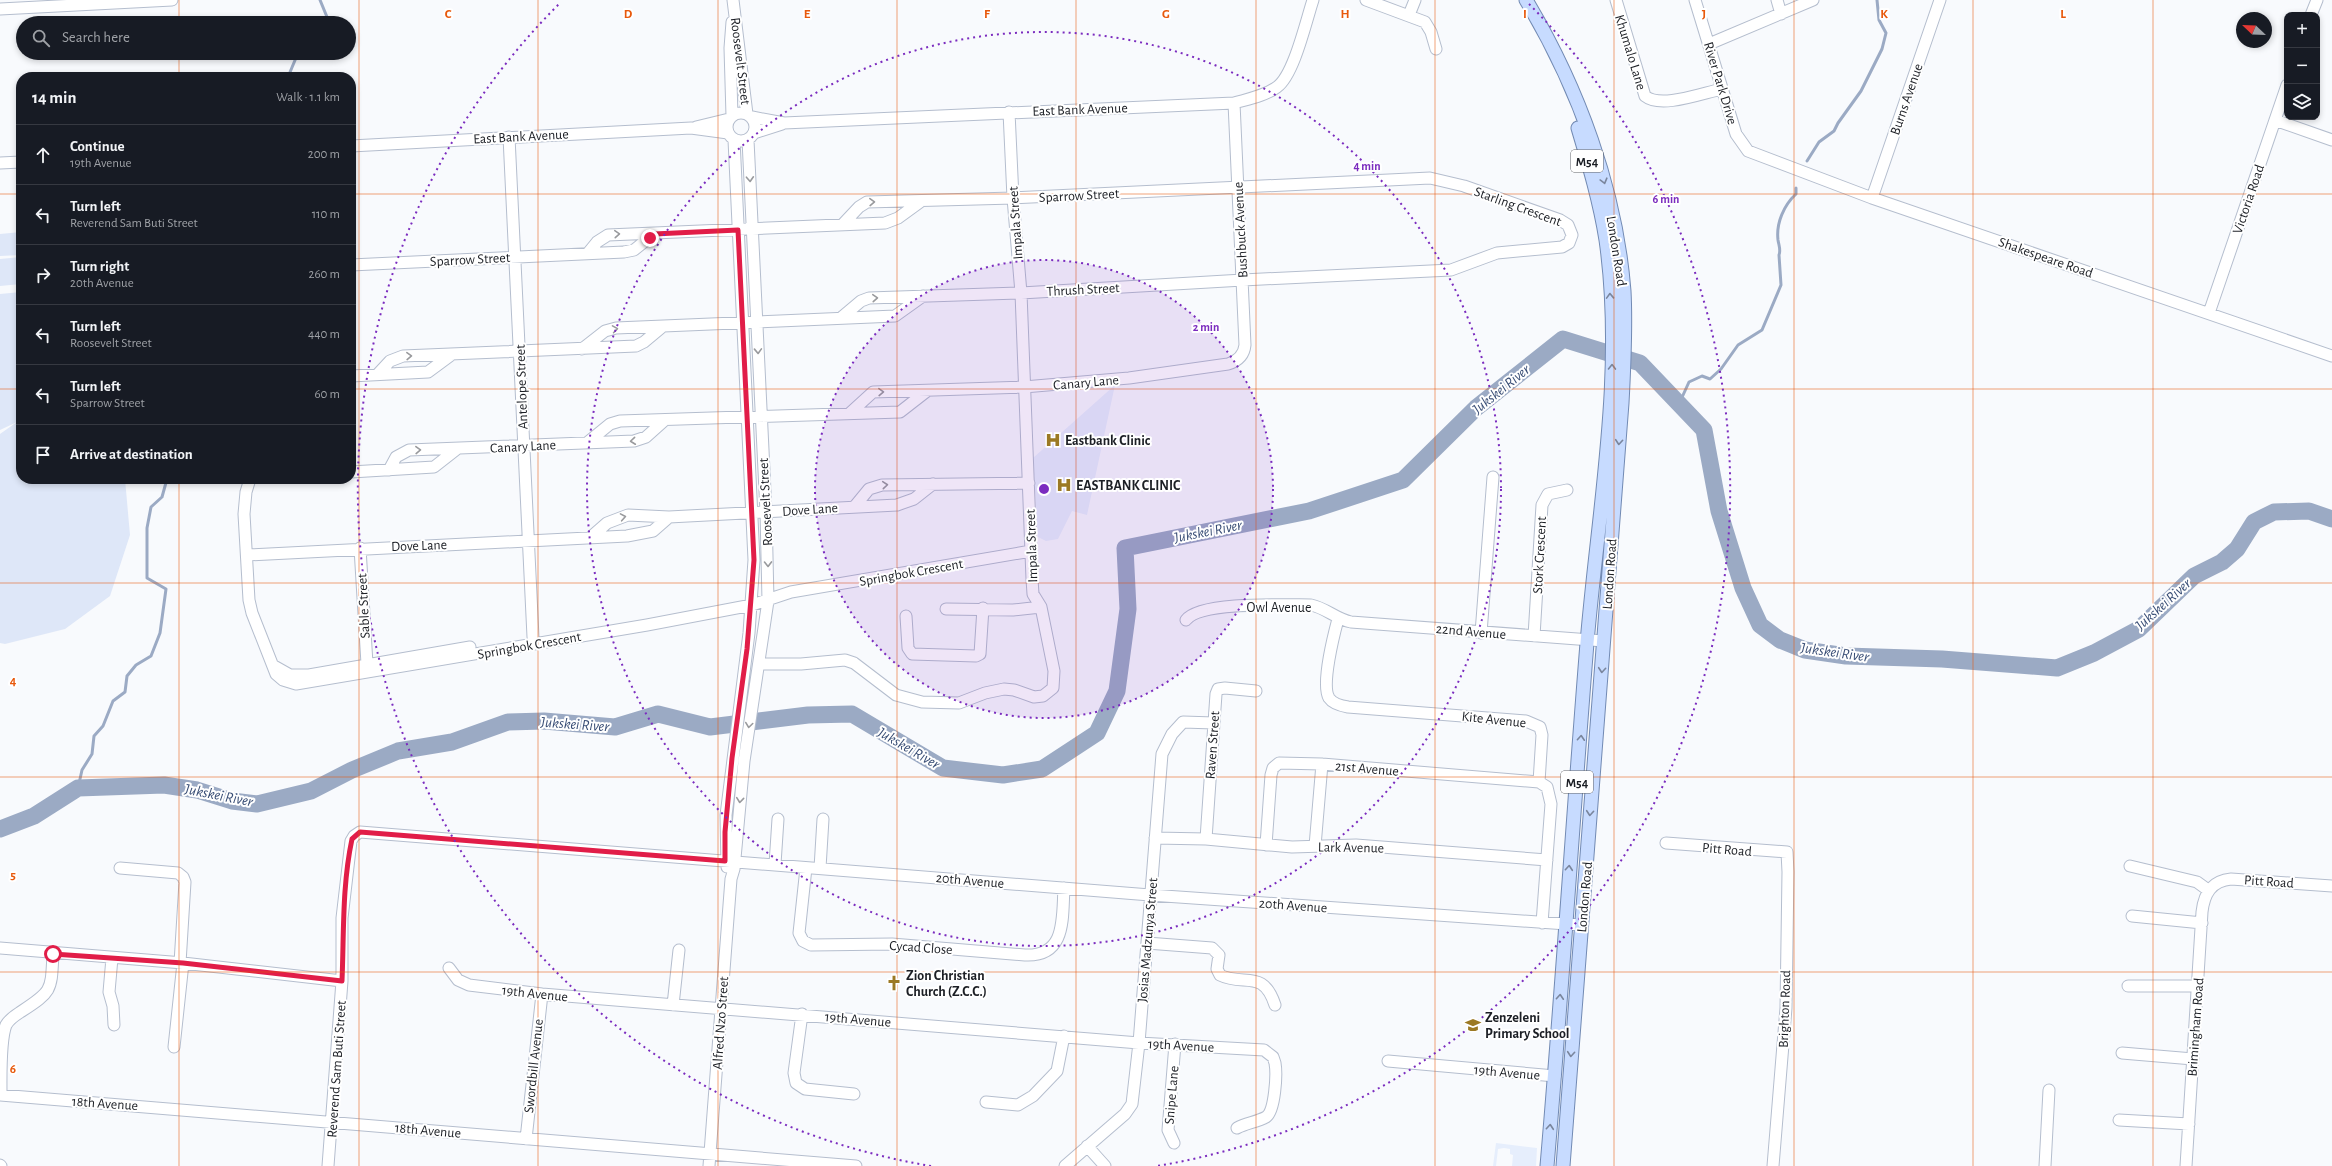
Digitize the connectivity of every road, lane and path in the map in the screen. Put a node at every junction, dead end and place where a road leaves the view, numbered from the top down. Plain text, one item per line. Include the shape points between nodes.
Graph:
1 (172, 0) edge
2 (1313, 0) edge
3 (1415, 0) edge
4 (1517, 0) edge
5 (1526, 0) edge
6 (1616, 0) edge
7 (1695, 0) edge
8 (1776, 0) edge
9 (1813, 0) edge
10 (1940, 0) edge
11 (2317, 0) edge
12 (143, 1) edge
13 (1374, 1) edge
14 (67, 2) edge
15 (102, 2) edge
16 (29, 4) edge
17 (734, 4) edge
18 (0, 9) edge
19 (2312, 12) edge
20 (1781, 14) junction
21 (1409, 15) junction
22 (1709, 44) junction
23 (1436, 49) dead end
24 (1722, 89) junction
25 (2284, 94) edge
26 (1234, 103) junction
27 (1009, 112) junction
28 (749, 116) junction
29 (730, 118) junction
30 (2275, 120) junction
31 (784, 123) junction
32 (691, 128) junction
33 (751, 136) junction
34 (509, 137) junction
35 (731, 137) junction
36 (2332, 140) edge
37 (356, 146) edge
38 (1760, 157) joint
39 (16, 162) edge
40 (0, 163) edge
41 (1238, 187) junction
42 (1013, 198) junction
43 (1872, 198) junction
44 (920, 202) junction
45 (843, 224) junction
46 (752, 229) junction
47 (738, 230) junction
48 (654, 234) junction
49 (588, 253) junction
50 (515, 257) junction
51 (356, 265) edge
52 (1243, 280) junction
53 (1020, 293) junction
54 (923, 296) junction
55 (2209, 313) junction
56 (842, 317) junction
57 (757, 322) junction
58 (742, 324) junction
59 (662, 327) junction
60 (582, 349) junction
61 (520, 351) junction
62 (451, 355) junction
63 (1241, 356) joint
64 (2332, 356) edge
65 (377, 375) junction
66 (356, 376) edge
67 (1024, 387) junction
68 (927, 391) junction
69 (1616, 401) junction
70 (850, 413) junction
71 (761, 417) junction
72 (746, 418) junction
73 (665, 420) junction
74 (588, 442) junction
75 (524, 446) junction
76 (457, 449) junction
77 (388, 470) junction
78 (356, 472) edge
79 (1493, 477) dead end
80 (1030, 482) junction
81 (249, 484) edge
82 (933, 484) junction
83 (1566, 490) dead end
84 (855, 506) junction
85 (752, 512) junction
86 (766, 512) junction
87 (670, 517) junction
88 (591, 537) junction
89 (528, 541) junction
90 (360, 548) junction
91 (1031, 551) junction
92 (247, 554) junction
93 (768, 597) junction
94 (752, 601) junction
95 (1041, 607) junction
96 (983, 608) junction
97 (946, 609) dead end
98 (906, 616) dead end
99 (1338, 619) junction
100 (1186, 620) dead end
101 (1481, 633) junction
102 (1534, 636) junction
103 (533, 637) junction
104 (1588, 640) junction
105 (1604, 641) junction
106 (367, 664) junction
107 (759, 664) junction
108 (274, 666) junction
109 (1256, 691) dead end
110 (1214, 723) junction
111 (1322, 764) junction
112 (1539, 782) junction
113 (778, 819) dead end
114 (823, 819) dead end
115 (360, 832) joint
116 (1155, 838) junction
117 (1206, 839) junction
118 (1666, 843) dead end
119 (1266, 845) junction
120 (1315, 846) junction
121 (1787, 852) joint
122 (1547, 860) junction
123 (730, 861) junction
124 (775, 864) junction
125 (2130, 866) dead end
126 (120, 868) dead end
127 (806, 868) junction
128 (820, 868) junction
129 (2332, 886) edge
130 (1064, 888) junction
131 (2208, 890) junction
132 (1150, 895) junction
133 (2132, 916) dead end
134 (2202, 922) junction
135 (1542, 923) junction
136 (1564, 924) junction
137 (1581, 926) junction
138 (1147, 943) junction
139 (0, 948) edge
140 (678, 950) dead end
141 (53, 954) junction
142 (112, 958) junction
143 (181, 963) junction
144 (449, 968) dead end
145 (342, 981) junction
146 (2128, 986) dead end
147 (2198, 986) junction
148 (542, 994) junction
149 (673, 1004) junction
150 (1274, 1005) dead end
151 (722, 1008) junction
152 (802, 1014) junction
153 (114, 1025) dead end
154 (1064, 1036) junction
155 (1139, 1042) junction
156 (1175, 1044) junction
157 (174, 1047) dead end
158 (2122, 1054) dead end
159 (2193, 1059) junction
160 (1388, 1061) dead end
161 (1555, 1076) junction
162 (2049, 1090) dead end
163 (854, 1094) dead end
164 (0, 1095) edge
165 (986, 1102) dead end
166 (2119, 1120) dead end
167 (332, 1122) junction
168 (2189, 1124) junction
169 (1237, 1128) dead end
170 (526, 1139) junction
171 (1174, 1144) dead end
172 (1087, 1146) junction
173 (710, 1154) junction
174 (788, 1163) edge
175 (328, 1166) edge
176 (708, 1166) edge
177 (856, 1166) edge
178 (1065, 1166) edge
179 (1105, 1166) edge
180 (1547, 1166) edge
181 (1563, 1166) edge
182 (1773, 1166) edge
183 (2045, 1166) edge
184 (2186, 1166) edge

1 - 12 street
2 - 26 street, East Bank Avenue via 1292,64 1282,82 1270,91
3 - 21 street
69 -> 4 main road, London Road / M54 via 1606,241 1589,168 1567,99 1534,29
5 -> 69 main road, London Road / M54 via 1565,73 1598,161 1608,197 1621,266 1625,345
6 - 24 street, Khumalo Lane via 1645,96 1663,102
7 - 22 street, River Park Drive
8 - 20 street
9 - 20 street
10 - 43 street, Burns Avenue
11 - 19 street
12 - 15 street
13 - 21 street
14 - 15 street
14 - 16 street
16 - 18 street
17 - 28 street, Roosevelt Street
17 - 29 street, Roosevelt Street via 730,48
20 - 22 street
21 - 23 street via 1428,26
22 - 24 street, River Park Drive
24 - 38 street, River Park Drive via 1738,138 1748,151
25 - 30 street, Victoria Road
26 - 27 street, East Bank Avenue
26 - 41 street, Bushbuck Avenue
27 - 31 street, East Bank Avenue
27 - 42 street, Impala Street
28 - 29 street via 739,113
28 - 31 street, East Bank Avenue
28 - 33 street via 756,126
29 - 32 street, East Bank Avenue
29 - 35 street via 727,126
30 - 36 street
30 - 55 street, Victoria Road
31 - 33 street, East Bank Avenue
32 - 34 street, East Bank Avenue
32 - 35 street, East Bank Avenue
33 - 35 street
33 -> 46 street, Roosevelt Street
34 - 37 street, East Bank Avenue
34 - 50 street, Antelope Street
35 - 47 street, Roosevelt Street
38 - 43 street, Shakespeare Road
39 - 40 street
41 - 42 street, Sparrow Street
41 - 52 street, Bushbuck Avenue
41 - 52 street, Starling Crescent via 1433,178 1560,220 1568,225 1572,235 1569,244 1562,247 1496,253 1451,270
42 - 44 street, Sparrow Street
42 - 53 street, Impala Street
43 - 55 street, Shakespeare Road
44 - 45 street via 892,221
45 -> 44 street, Sparrow Street via 867,202
45 - 46 street
46 - 47 street
46 - 57 street, Roosevelt Street
47 - 48 street
47 - 58 street, Roosevelt Street
48 - 49 street, Sparrow Street via 634,250
49 -> 48 street via 597,242 608,235
49 - 50 street, Sparrow Street
50 - 51 street, Sparrow Street
50 - 61 street, Antelope Street
52 - 53 street, Thrush Street
52 - 63 street, Bushbuck Avenue via 1245,345
53 - 54 street, Thrush Street
53 - 67 street, Impala Street
56 -> 54 street, Thrush Street via 865,299
54 - 56 street via 895,316
55 - 64 street, Shakespeare Road
56 - 57 street
57 - 58 street
57 -> 71 street, Roosevelt Street
58 - 59 street
58 - 72 street, Roosevelt Street
59 - 60 street via 641,344
60 -> 59 street via 610,329
60 - 61 street
61 - 62 street
61 - 75 street, Antelope Street
62 - 65 street via 428,372
65 -> 62 street via 385,365 396,358
63 - 67 street, Canary Lane via 1228,364 1136,377
65 - 66 street
67 - 68 street, Canary Lane
67 - 80 street, Impala Street
68 - 70 street via 900,412
70 -> 68 street, Canary Lane via 873,392
69 - 104 main road, London Road / M54
69 -> 105 main road, London Road / M54
70 - 71 street
71 - 72 street
71 - 86 street, Roosevelt Street
72 - 73 street
72 - 85 street, Roosevelt Street
73 - 74 street via 615,422
73 -> 74 street, Canary Lane via 640,440
74 - 75 street, Canary Lane
75 - 76 street, Canary Lane
75 - 89 street, Antelope Street
76 - 77 street via 434,467
77 -> 76 street, Canary Lane via 396,457 404,451
77 - 78 street
79 - 101 street
80 - 82 street, Dove Lane
80 - 91 street, Impala Street
81 - 92 street, Springbok Crescent via 244,501
82 - 84 street, Dove Lane via 906,503
84 -> 82 street, Dove Lane via 873,487
83 - 102 street, Stork Crescent via 1548,494 1541,510
84 - 86 street, Dove Lane
85 - 86 street, Dove Lane
85 - 87 street, Dove Lane
85 - 94 street, Roosevelt Street
86 -> 93 street, Roosevelt Street
87 - 88 street, Dove Lane via 649,533
88 -> 87 street, Dove Lane via 620,516
88 - 89 street, Dove Lane
89 - 90 street, Dove Lane
89 - 103 street, Antelope Street
90 - 92 street, Dove Lane
90 - 106 street, Sable Street
91 - 93 street, Springbok Crescent
91 - 95 street, Impala Street via 1033,594
92 - 108 street, Springbok Crescent via 250,607
93 - 94 street, Springbok Crescent
93 - 107 street, Roosevelt Street
94 - 103 street, Springbok Crescent
94 - 108 street, Springbok Crescent via 310,683 286,682 279,678
94 - 123 street, Roosevelt Street via 725,832
95 - 96 street via 1013,610
95 - 107 street, Impala Street via 1054,681 1049,693 1038,698 1004,689 959,703 922,702 896,695 854,663 845,660
96 - 97 street
96 - 98 street via 982,647 980,654 976,656 912,654 908,648
99 - 100 street, Owl Avenue via 1324,609 1311,605 1216,607 1190,614
99 - 101 street, 22nd Avenue
99 - 112 street, Kite Avenue via 1332,639 1326,686 1332,702 1348,707 1532,723 1540,728 1542,735
101 - 102 street, 22nd Avenue
102 - 104 street, 22nd Avenue
103 - 106 street, Springbok Crescent
104 - 105 street, 22nd Avenue
136 -> 104 main road, London Road / M54
105 -> 137 main road, London Road / M54
106 - 108 street, Springbok Crescent via 300,676 290,675
107 -> 123 street, Roosevelt Street
109 - 110 street, Raven Street via 1218,689
110 - 116 street, Josias Madzunya Street via 1183,722 1164,747
110 - 117 street, Raven Street
111 - 112 street, 21st Avenue
111 - 119 street, 21st Avenue via 1280,762 1275,766 1271,775
111 - 120 street
112 - 122 street via 1547,787 1551,800
113 - 124 street
114 - 128 street
115 - 123 street, 20th Avenue
115 - 145 street, Reverend Sam Buti Street via 352,839 347,875 342,922
116 - 117 street, Lark Avenue
116 - 132 street, Josias Madzunya Street
117 - 119 street, Lark Avenue
118 - 121 street, Pitt Road
119 - 120 street, Lark Avenue
120 - 122 street, Lark Avenue via 1356,845
121 - 182 street, Brighton Road via 1786,1008
122 - 135 street
123 - 124 street, 20th Avenue
123 - 151 street, Alfred Nzo Street
124 - 127 street, 20th Avenue
125 - 131 street via 2197,882
126 - 143 street via 178,874 183,877
127 - 128 street, 20th Avenue
127 - 130 street, Cycad Close via 799,933 803,941 811,946 892,944 1039,954 1050,948 1059,938
128 - 130 street, 20th Avenue
129 - 131 street, Pitt Road via 2231,879 2215,884
130 - 132 street, 20th Avenue
131 - 134 street, Brimingham Road via 2203,902
132 - 135 street, 20th Avenue
132 - 138 street, Josias Madzunya Street
133 - 134 street
134 - 147 street, Brimingham Road
135 - 136 street, 20th Avenue
136 - 137 street, 20th Avenue
161 -> 136 main road, London Road / M54
137 -> 181 main road, London Road / M54
138 - 150 street via 1212,948 1219,955 1217,969 1220,975 1263,985 1270,992
138 - 155 street, Josias Madzunya Street
139 - 141 street
140 - 149 street
141 - 142 street
141 - 164 street via 52,983 46,994 13,1017 5,1026
142 - 143 street
142 - 153 street via 109,992 114,1009
143 - 145 street
143 - 157 street
144 - 148 street, 19th Avenue via 458,980 469,985
145 - 167 street, Reverend Sam Buti Street
146 - 147 street
147 - 159 street, Brimingham Road
148 - 149 street, 19th Avenue
148 - 170 street, Swordbill Avenue
149 - 151 street, 19th Avenue
151 - 152 street, 19th Avenue
151 - 173 street, Alfred Nzo Street
152 - 154 street, 19th Avenue
152 - 163 street via 794,1073 796,1083 808,1090
154 - 155 street, 19th Avenue
154 - 165 street via 1057,1071 1033,1096 1018,1105
155 - 156 street, 19th Avenue
155 - 172 street, Josias Madzunya Street via 1130,1108
156 - 169 street, 19th Avenue via 1264,1050 1273,1057 1276,1066 1271,1111 1262,1118
156 - 171 street, Snipe Lane via 1168,1130
158 - 159 street
159 - 168 street, Brimingham Road
160 - 161 street, 19th Avenue
180 -> 161 main road, London Road / M54
162 - 183 street
164 - 167 street, 18th Avenue
166 - 168 street
167 - 170 street, 18th Avenue
167 - 175 street, Reverend Sam Buti Street
168 - 184 street, Brimingham Road
170 - 173 street, 18th Avenue
172 - 178 street, Josias Madzunya Street
172 - 179 street
173 - 174 street, 18th Avenue
173 - 176 street, Alfred Nzo Street
174 - 177 street, 18th Avenue

